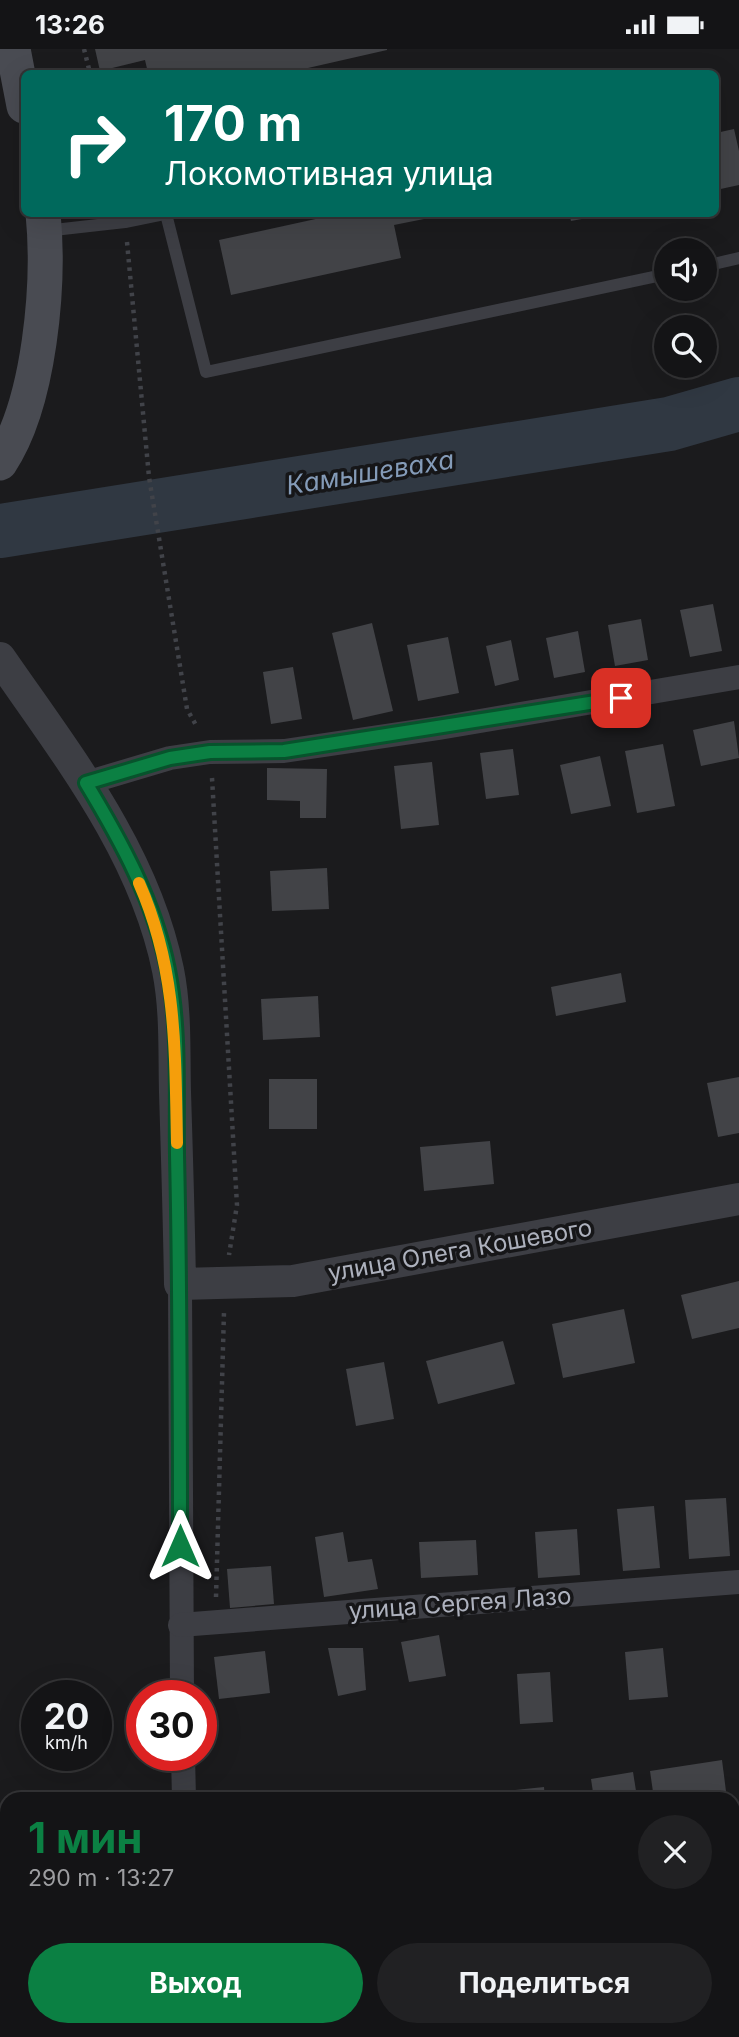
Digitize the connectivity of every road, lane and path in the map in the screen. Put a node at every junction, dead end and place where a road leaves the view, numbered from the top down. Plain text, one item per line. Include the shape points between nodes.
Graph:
1 (13, 49) edge
2 (84, 49) edge
3 (89, 70) edge
4 (21, 90) edge
5 (151, 217) edge
6 (168, 217) edge
7 (43, 222) edge
8 (125, 222) junction
9 (739, 258) edge
10 (717, 263) edge
11 (654, 277) edge
12 (0, 463) edge
13 (0, 658) edge
14 (739, 677) edge
15 (210, 752) junction
16 (86, 783) junction
17 (739, 1199) edge
18 (180, 1284) junction
19 (225, 1285) junction
20 (739, 1581) edge
21 (216, 1622) junction
22 (180, 1625) junction
23 (182, 1680) edge
24 (183, 1771) edge
25 (184, 1792) edge

1 - 4 main road
2 - 3 path
5 - 8 lane
6 - 11 lane via 206,372
7 - 8 lane
7 - 12 main road via 45,275 29,394 12,445
8 - 15 path via 149,477 187,709
9 - 10 lane
13 - 16 street
14 - 15 street via 284,751
15 - 16 street via 170,758
15 - 19 path via 237,1205
16 - 18 street via 125,850 150,908 168,971 174,1031
17 - 19 street, улица Олега Кошевого via 293,1281
18 - 19 street, улица Олега Кошевого
18 - 22 street
19 - 21 path
20 - 21 street, улица Сергея Лазо
21 - 22 street, улица Сергея Лазо
22 - 23 street
24 - 25 street

